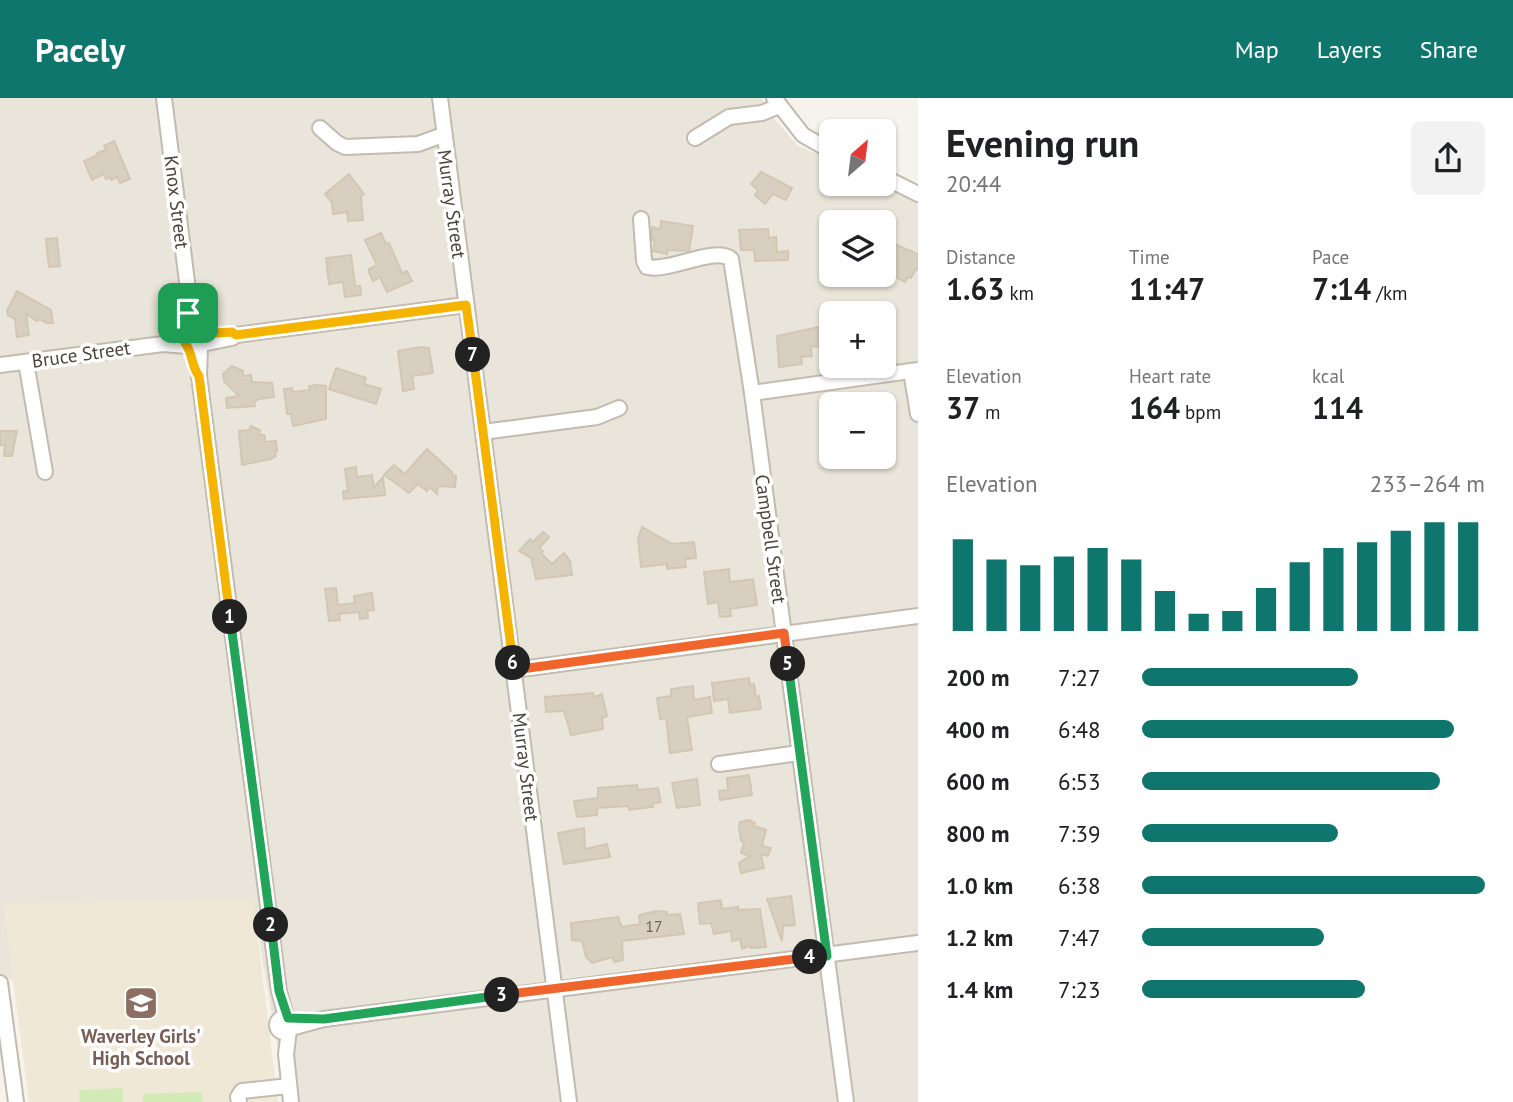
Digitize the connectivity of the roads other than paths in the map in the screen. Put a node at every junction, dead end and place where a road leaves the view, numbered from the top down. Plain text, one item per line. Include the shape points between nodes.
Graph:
1 (164, 98) edge
2 (440, 98) edge
3 (776, 102) edge
4 (320, 128) dead end
5 (443, 135) junction
6 (695, 138) dead end
7 (819, 144) edge
8 (896, 183) edge
9 (918, 194) edge
10 (640, 219) dead end
11 (466, 305) junction
12 (194, 340) junction
13 (26, 362) junction
14 (0, 365) edge
15 (915, 371) edge
16 (752, 393) junction
17 (619, 408) dead end
18 (918, 414) edge
19 (483, 432) junction
20 (45, 472) dead end
21 (918, 616) edge
22 (784, 633) junction
23 (514, 670) junction
24 (799, 754) junction
25 (719, 764) dead end
26 (918, 943) edge
27 (827, 956) junction
28 (0, 983) edge
29 (555, 988) junction
30 (286, 1024) junction
31 (289, 1086) junction
32 (0, 1096) edge
33 (15, 1100) edge
34 (239, 1102) edge
35 (291, 1102) edge
36 (569, 1102) edge
37 (846, 1102) edge

1 - 12 street, Knox Street
2 - 5 street, Murray Street
3 - 6 street via 762,113 729,117
3 - 7 street via 803,135
4 - 5 street via 345,147 418,144
5 - 11 street, Murray Street
8 - 9 street
10 - 16 street, Campbell Street via 647,267 719,255 731,259
11 - 12 street, Bruce Street
11 - 19 street, Murray Street
12 - 13 street, Bruce Street
12 - 30 street, Knox Street
13 - 14 street, Bruce Street
13 - 20 street
15 - 16 street
15 - 18 street
16 - 22 street, Campbell Street
17 - 19 street via 597,416
19 - 23 street, Murray Street
21 - 22 street
22 - 23 street
22 - 24 street, Campbell Street
23 - 29 street, Murray Street
24 - 25 street
24 - 27 street, Campbell Street
26 - 27 street
27 - 29 street
27 - 37 street, Campbell Street
28 - 33 street
29 - 30 street
29 - 36 street, Murray Street
30 - 31 street, Knox Street
31 - 34 street via 242,1091
31 - 35 street, Knox Street
32 - 33 street

